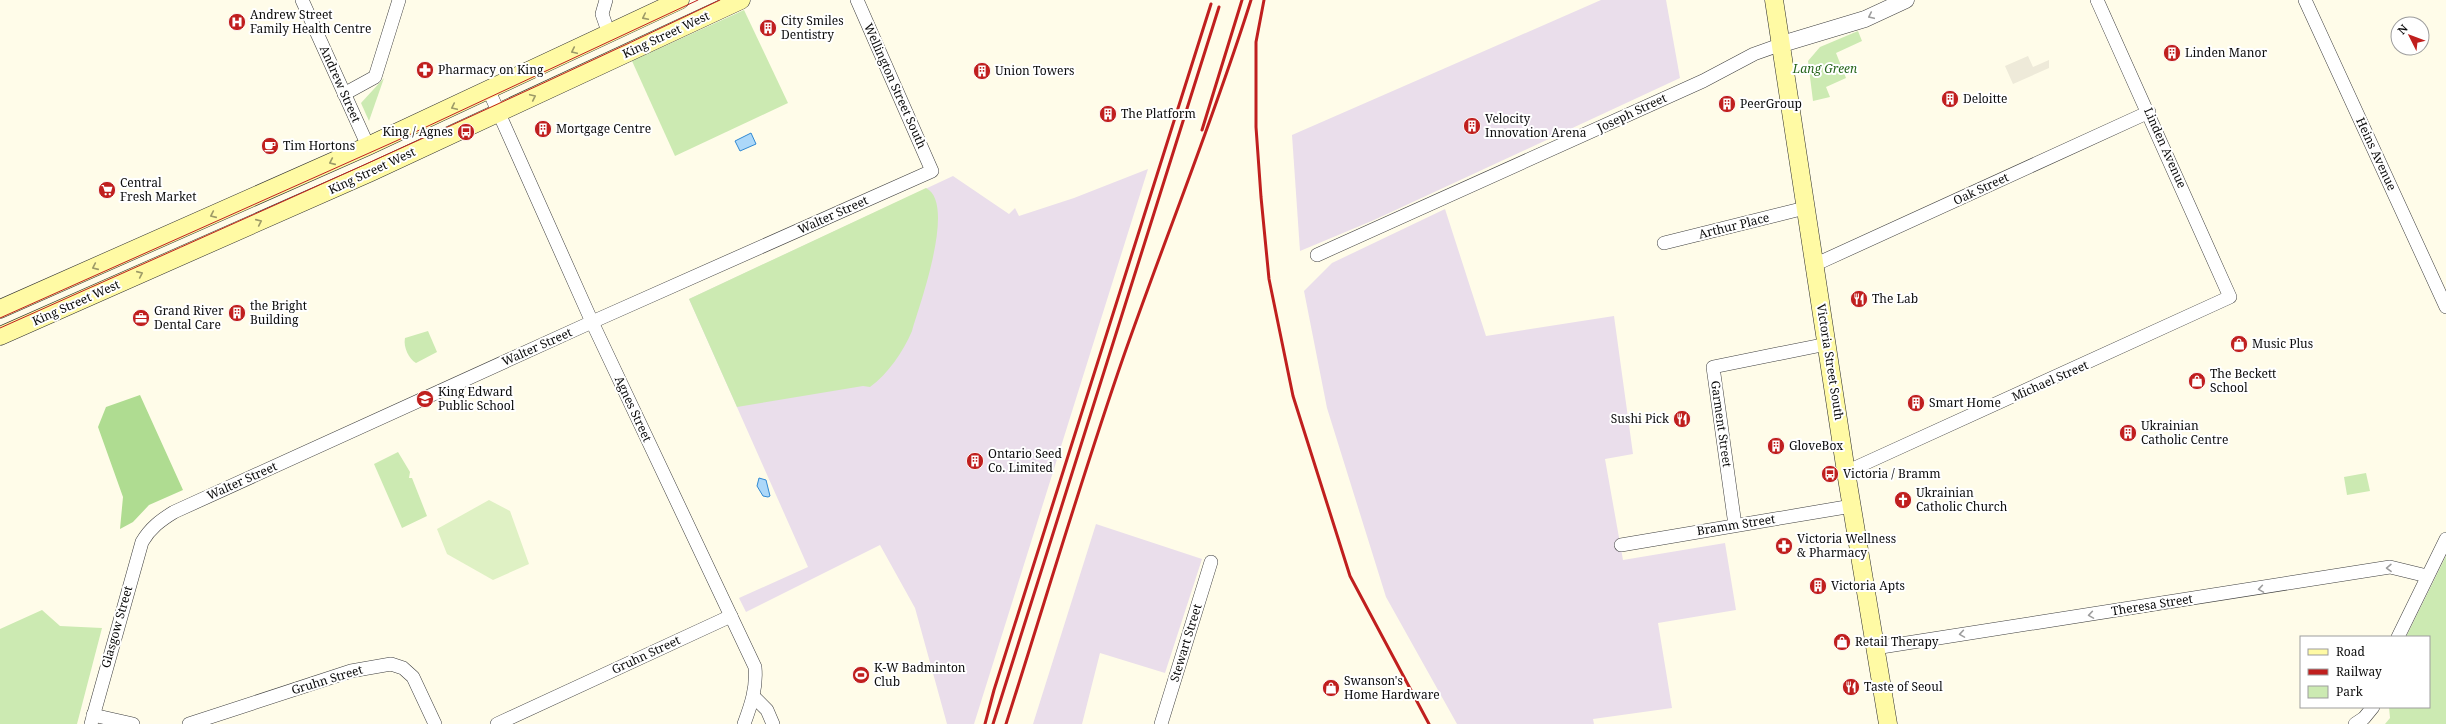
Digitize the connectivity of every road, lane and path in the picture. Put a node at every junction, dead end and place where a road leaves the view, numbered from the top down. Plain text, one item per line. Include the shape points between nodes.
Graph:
1 (302, 0) edge
2 (399, 0) edge
3 (606, 0) edge
4 (680, 0) edge
5 (741, 0) edge
6 (857, 0) edge
7 (1774, 0) edge
8 (1906, 0) edge
9 (2098, 0) edge
10 (2305, 0) edge
11 (609, 34) junction
12 (1782, 44) junction
13 (489, 91) junction
14 (344, 94) junction
15 (2149, 112) junction
16 (498, 113) junction
17 (368, 146) junction
18 (932, 171) joint
19 (1805, 208) junction
20 (1664, 243) dead end
21 (1318, 256) dead end
22 (1814, 265) junction
23 (2230, 297) joint
24 (2446, 307) edge
25 (0, 309) edge
26 (592, 322) junction
27 (0, 336) edge
28 (1827, 344) junction
29 (1846, 472) junction
30 (1852, 506) junction
31 (1735, 526) junction
32 (148, 532) joint
33 (2446, 539) edge
34 (1621, 545) dead end
35 (1211, 562) dead end
36 (2427, 576) junction
37 (731, 616) junction
38 (2398, 636) edge
39 (1875, 648) junction
40 (754, 697) junction
41 (2372, 708) edge
42 (92, 720) edge
43 (133, 724) edge
44 (189, 724) edge
45 (435, 724) edge
46 (497, 724) edge
47 (744, 724) edge
48 (773, 724) edge
49 (1161, 724) edge
50 (1888, 724) edge
51 (2354, 724) edge

1 - 14 street, Andrew Street
2 - 14 street via 375,77
3 - 11 street via 602,14
4 -> 11 main road, King Street West
16 -> 5 main road, King Street West
6 - 18 street, Wellington Street South
7 - 12 main road, Victoria Street South
8 -> 12 street, Joseph Street via 1865,19
9 - 15 street, Linden Avenue
10 - 24 street, Heins Avenue
11 -> 13 main road, King Street West
12 - 19 main road, Victoria Street South
12 - 21 street, Joseph Street via 1754,54 1703,81
13 - 16 street, Agnes Street
13 -> 17 main road, King Street West
14 - 17 street, Andrew Street
15 - 22 street, Oak Street
15 - 23 street, Linden Avenue
16 - 26 street, Agnes Street
27 -> 16 main road, King Street West via 320,195
17 -> 25 main road, King Street West
18 - 26 street, Walter Street
19 - 20 street, Arthur Place
19 - 22 main road, Victoria Street South
22 - 28 main road, Victoria Street South
23 - 29 street, Michael Street
26 - 32 street, Walter Street via 174,512
26 - 37 street, Agnes Street
28 - 29 main road, Victoria Street South
28 - 31 street, Garment Street via 1713,367
29 - 30 main road, Victoria Street South
30 - 31 street, Bramm Street
30 - 39 main road, Victoria Street South
31 - 34 street, Bramm Street
32 - 42 street, Glasgow Street via 142,542
33 - 36 street
35 - 49 street, Stewart Street
36 - 38 street
36 -> 39 street, Theresa Street via 2390,567
37 - 40 street, Agnes Street via 755,667
37 - 46 street, Gruhn Street
39 - 50 main road, Victoria Street South
40 - 47 street, Agnes Street
40 - 48 street via 766,710
41 - 51 street via 2364,718
42 - 43 street
44 - 45 street, Gruhn Street via 351,671 391,664 403,668 414,677

